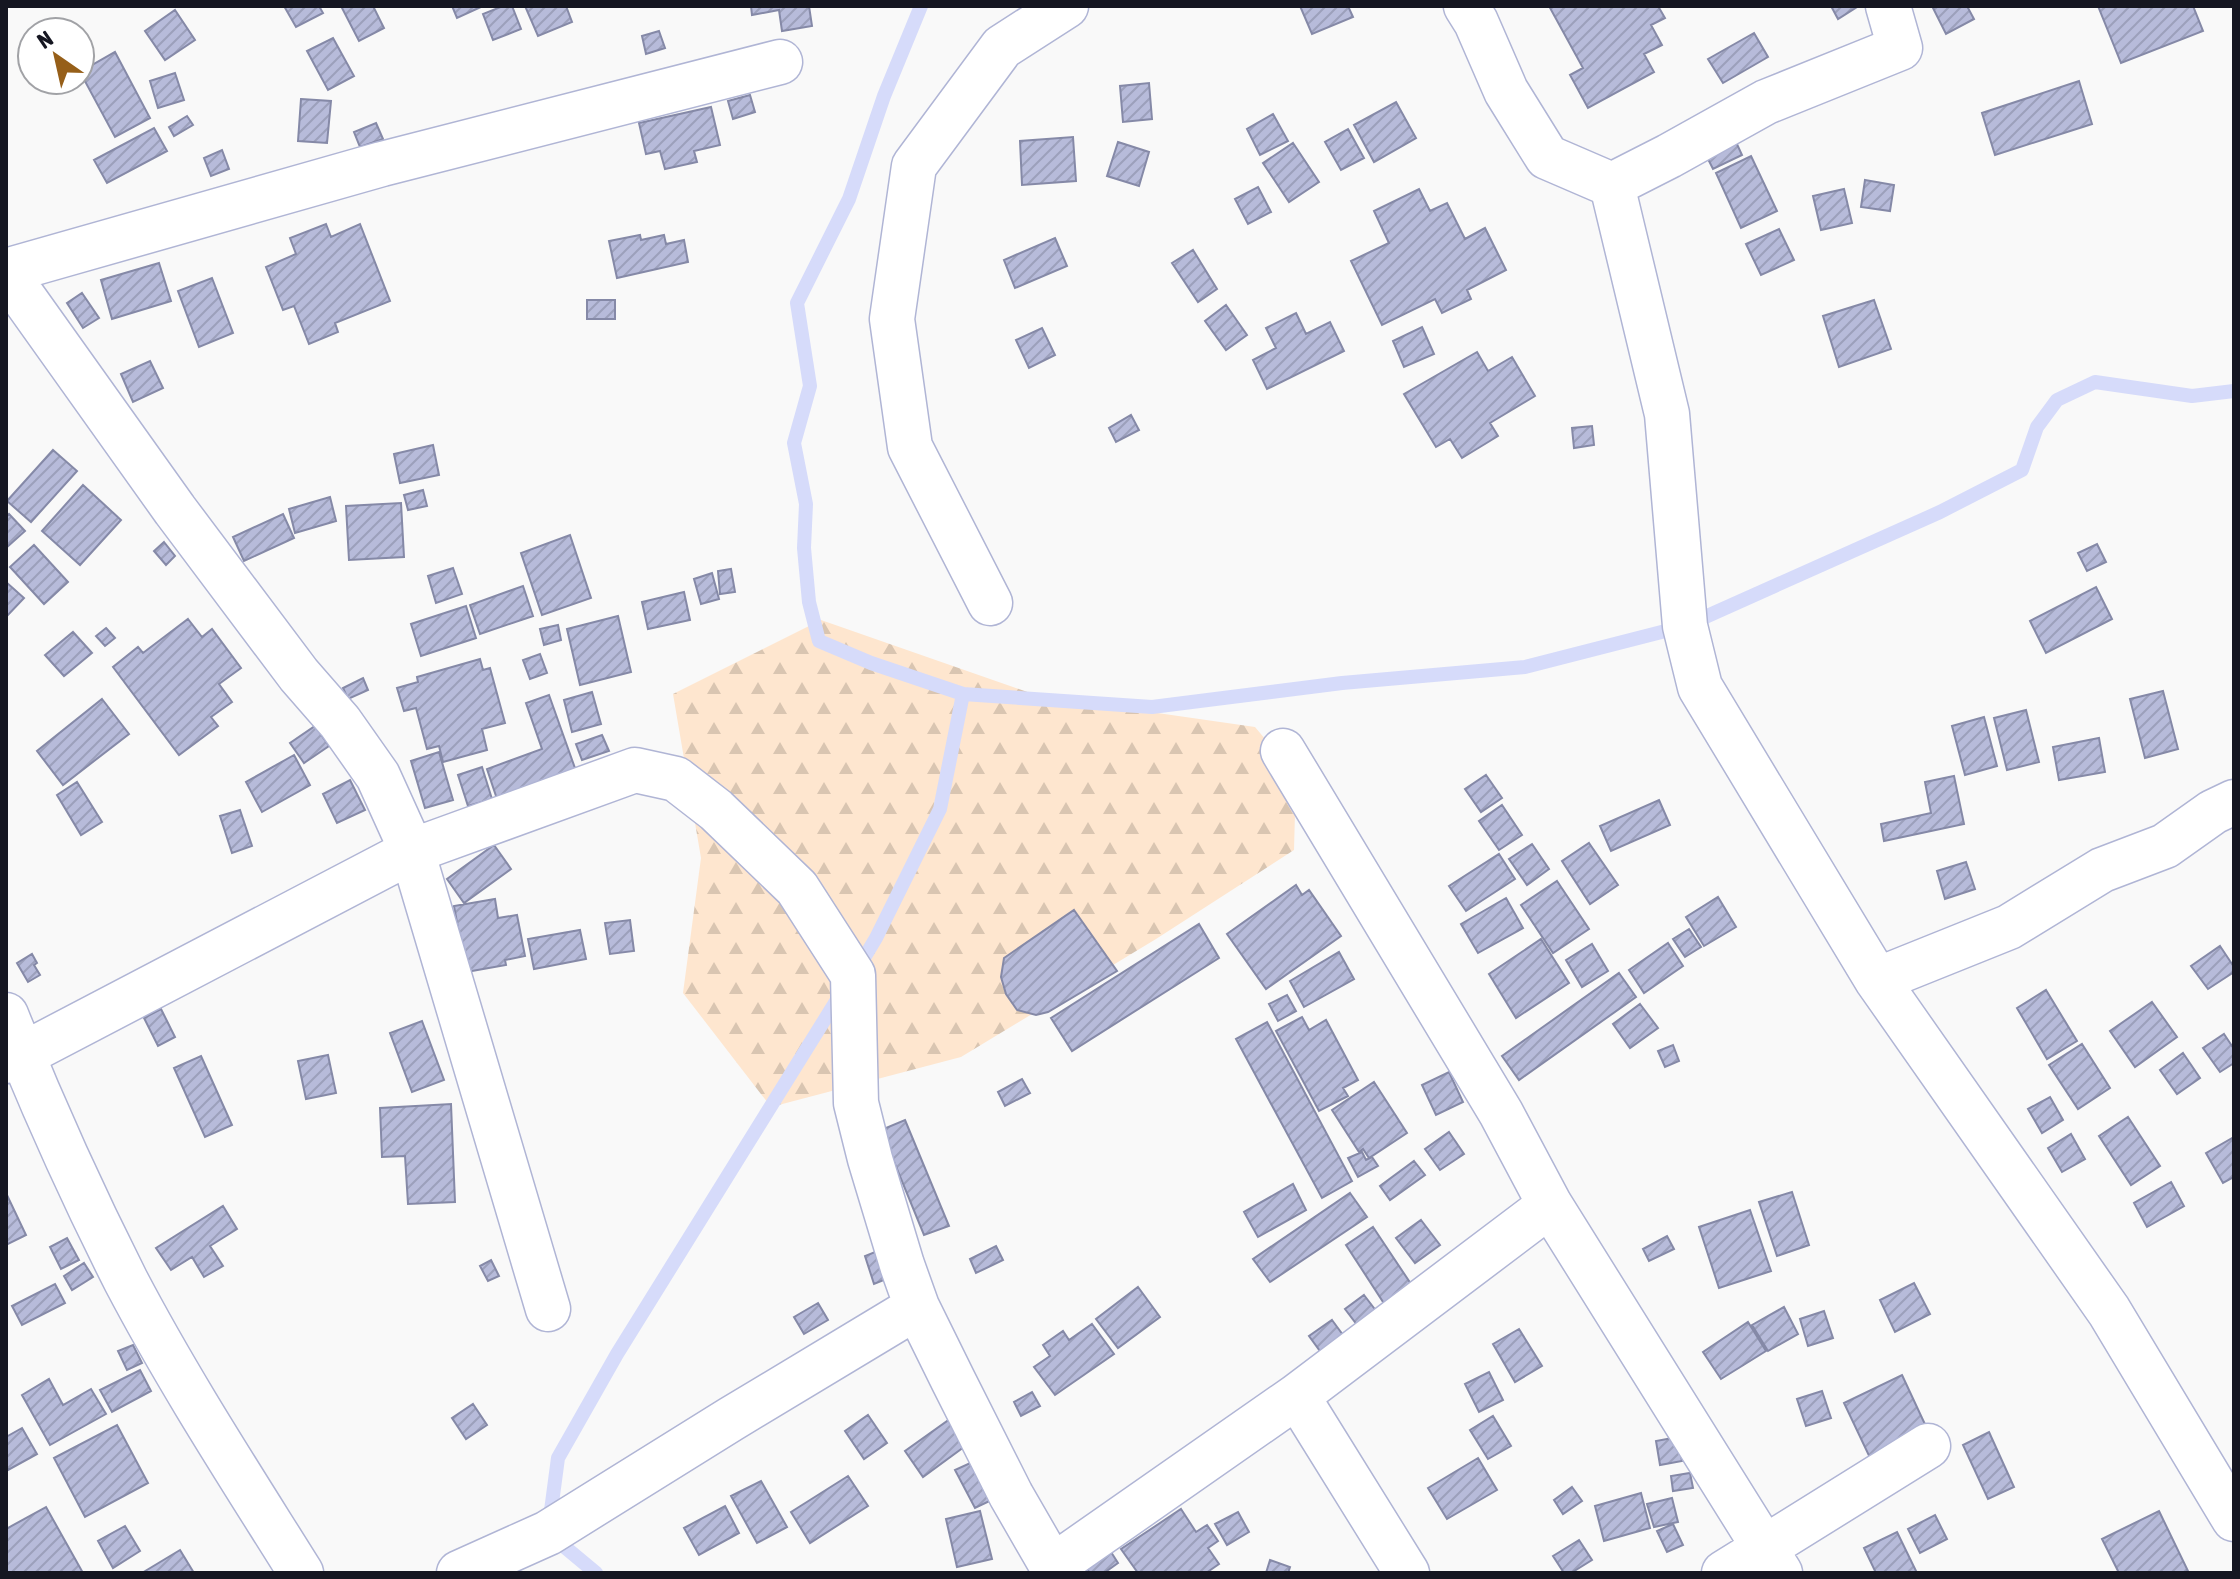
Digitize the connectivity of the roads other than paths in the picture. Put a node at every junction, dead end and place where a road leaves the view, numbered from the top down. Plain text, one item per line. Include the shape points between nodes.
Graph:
1 (1066, 6) edge
2 (1466, 6) edge
3 (1888, 6) edge
4 (780, 62) dead end
5 (1612, 185) junction
6 (6, 272) edge
7 (990, 603) dead end
8 (1283, 751) dead end
9 (2234, 802) edge
10 (412, 851) junction
11 (1877, 980) junction
12 (6, 1015) edge
13 (14, 1058) edge
14 (1550, 1205) junction
15 (917, 1307) junction
16 (548, 1309) dead end
17 (1297, 1396) junction
18 (1928, 1446) dead end
19 (2234, 1519) edge
20 (1773, 1561) edge
21 (1054, 1570) edge
22 (301, 1573) edge
23 (459, 1573) edge
24 (1407, 1573) edge
25 (1724, 1573) edge

1 - 7 street via 1002,47 914,166 892,319 910,447
2 - 5 street via 1506,91 1547,157
3 - 5 street via 1900,48 1766,102
4 - 6 street via 382,164
5 - 11 street via 1667,414 1685,626 1700,687
6 - 10 street via 184,522 348,733 378,776
8 - 14 street via 1501,1113
9 - 11 street via 2165,846 2102,870 2009,927
10 - 13 street
10 - 15 street via 635,770 676,779 716,810 797,888 853,975 856,1103
10 - 16 street
11 - 19 street via 2109,1311
12 - 13 street
13 - 22 street via 127,1282
14 - 17 street
14 - 20 street
15 - 21 street
15 - 23 street via 548,1533
17 - 21 street
17 - 24 street
18 - 20 street
20 - 25 street

